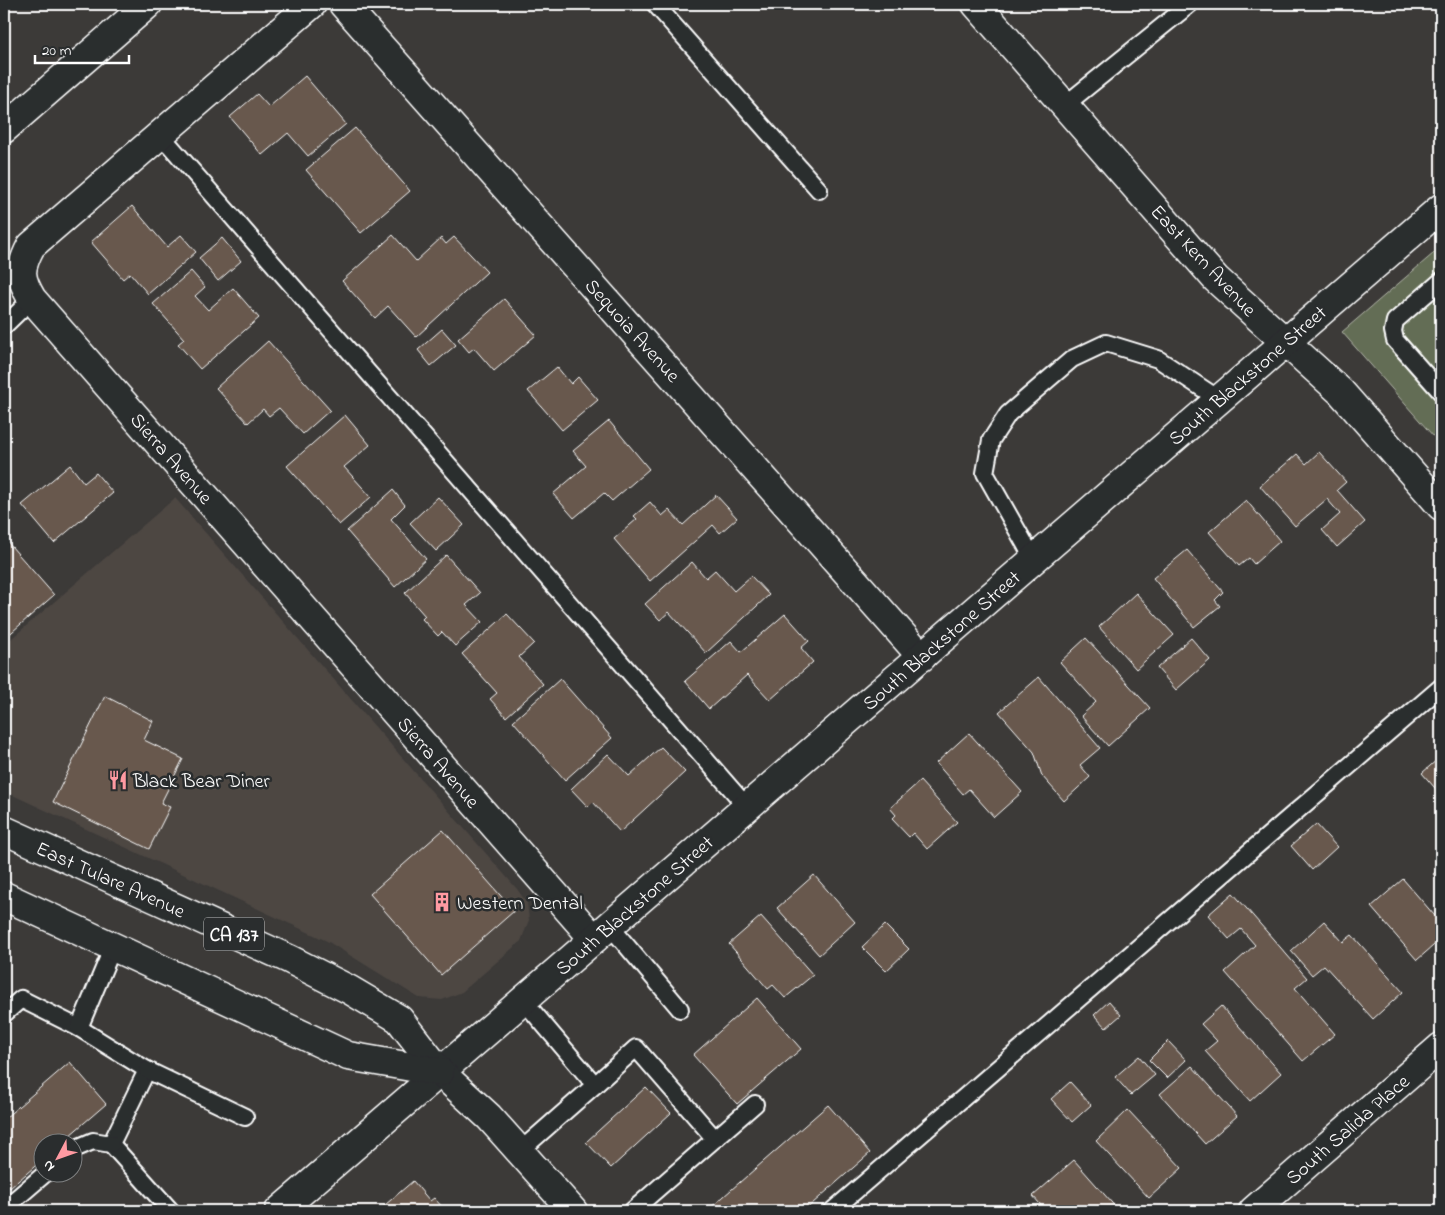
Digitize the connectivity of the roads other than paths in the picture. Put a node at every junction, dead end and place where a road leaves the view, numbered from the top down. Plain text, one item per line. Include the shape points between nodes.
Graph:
1 (148, 4) edge
2 (312, 4) edge
3 (343, 4) edge
4 (655, 4) edge
5 (976, 4) edge
6 (1190, 4) edge
7 (1065, 106) junction
8 (4, 129) edge
9 (160, 134) junction
10 (819, 190) dead end
11 (1441, 208) edge
12 (1441, 281) edge
13 (32, 299) junction
14 (4, 326) edge
15 (1285, 343) junction
16 (1441, 392) edge
17 (1220, 400) junction
18 (1441, 506) edge
19 (1034, 560) junction
20 (922, 657) junction
21 (1441, 686) edge
22 (748, 807) junction
23 (4, 830) edge
24 (4, 896) edge
25 (602, 933) junction
26 (113, 947) junction
27 (523, 1000) junction
28 (680, 1009) dead end
29 (4, 1014) edge
30 (79, 1028) junction
31 (1441, 1047) edge
32 (147, 1070) junction
33 (440, 1072) junction
34 (595, 1085) junction
35 (755, 1104) dead end
36 (245, 1116) dead end
37 (715, 1139) junction
38 (111, 1144) junction
39 (82, 1146) edge
40 (520, 1151) junction
41 (35, 1182) edge
42 (4, 1209) edge
43 (171, 1211) edge
44 (279, 1211) edge
45 (573, 1211) edge
46 (632, 1211) edge
47 (832, 1211) edge
48 (1253, 1211) edge

1 - 8 main road
2 - 9 main road, Sierra Avenue
3 - 20 main road, Sequoia Avenue
4 - 10 lane
5 - 7 main road, East Kern Avenue
6 - 7 lane
7 - 15 main road, East Kern Avenue via 1216,279
9 - 13 main road, Sierra Avenue via 31,246 21,273
9 - 22 lane
11 - 15 main road, South Blackstone Street
12 - 16 lane via 1395,321 1393,331 1395,340
13 - 14 lane
13 - 25 main road, Sierra Avenue
15 - 17 main road, South Blackstone Street
15 - 18 main road, East Kern Avenue via 1341,392
17 - 19 main road, South Blackstone Street
17 - 19 lane via 1158,359 1106,343 1072,359 1008,414 991,440 984,473
19 - 20 main road, South Blackstone Street
20 - 22 main road, South Blackstone Street
21 - 47 lane
22 - 25 main road, South Blackstone Street
23 - 33 main road, East Tulare Avenue / CA 137 via 350,990 400,1019
24 - 26 main road
25 - 27 main road, South Blackstone Street
25 - 28 lane
26 - 30 lane
26 - 33 main road via 348,1056
27 - 33 main road, South Blackstone Street
27 - 34 lane
29 - 30 lane via 21,999
30 - 32 lane
31 - 48 main road, South Salida Place
32 - 36 lane
32 - 38 lane
33 - 40 main road, East Tulare Avenue / CA 137
33 - 44 main road, South Blackstone Street
34 - 37 lane via 636,1048
34 - 40 lane
35 - 37 lane
37 - 46 lane
38 - 39 lane via 93,1141
38 - 43 lane
40 - 45 main road, East Tulare Avenue / CA 137
41 - 42 lane

